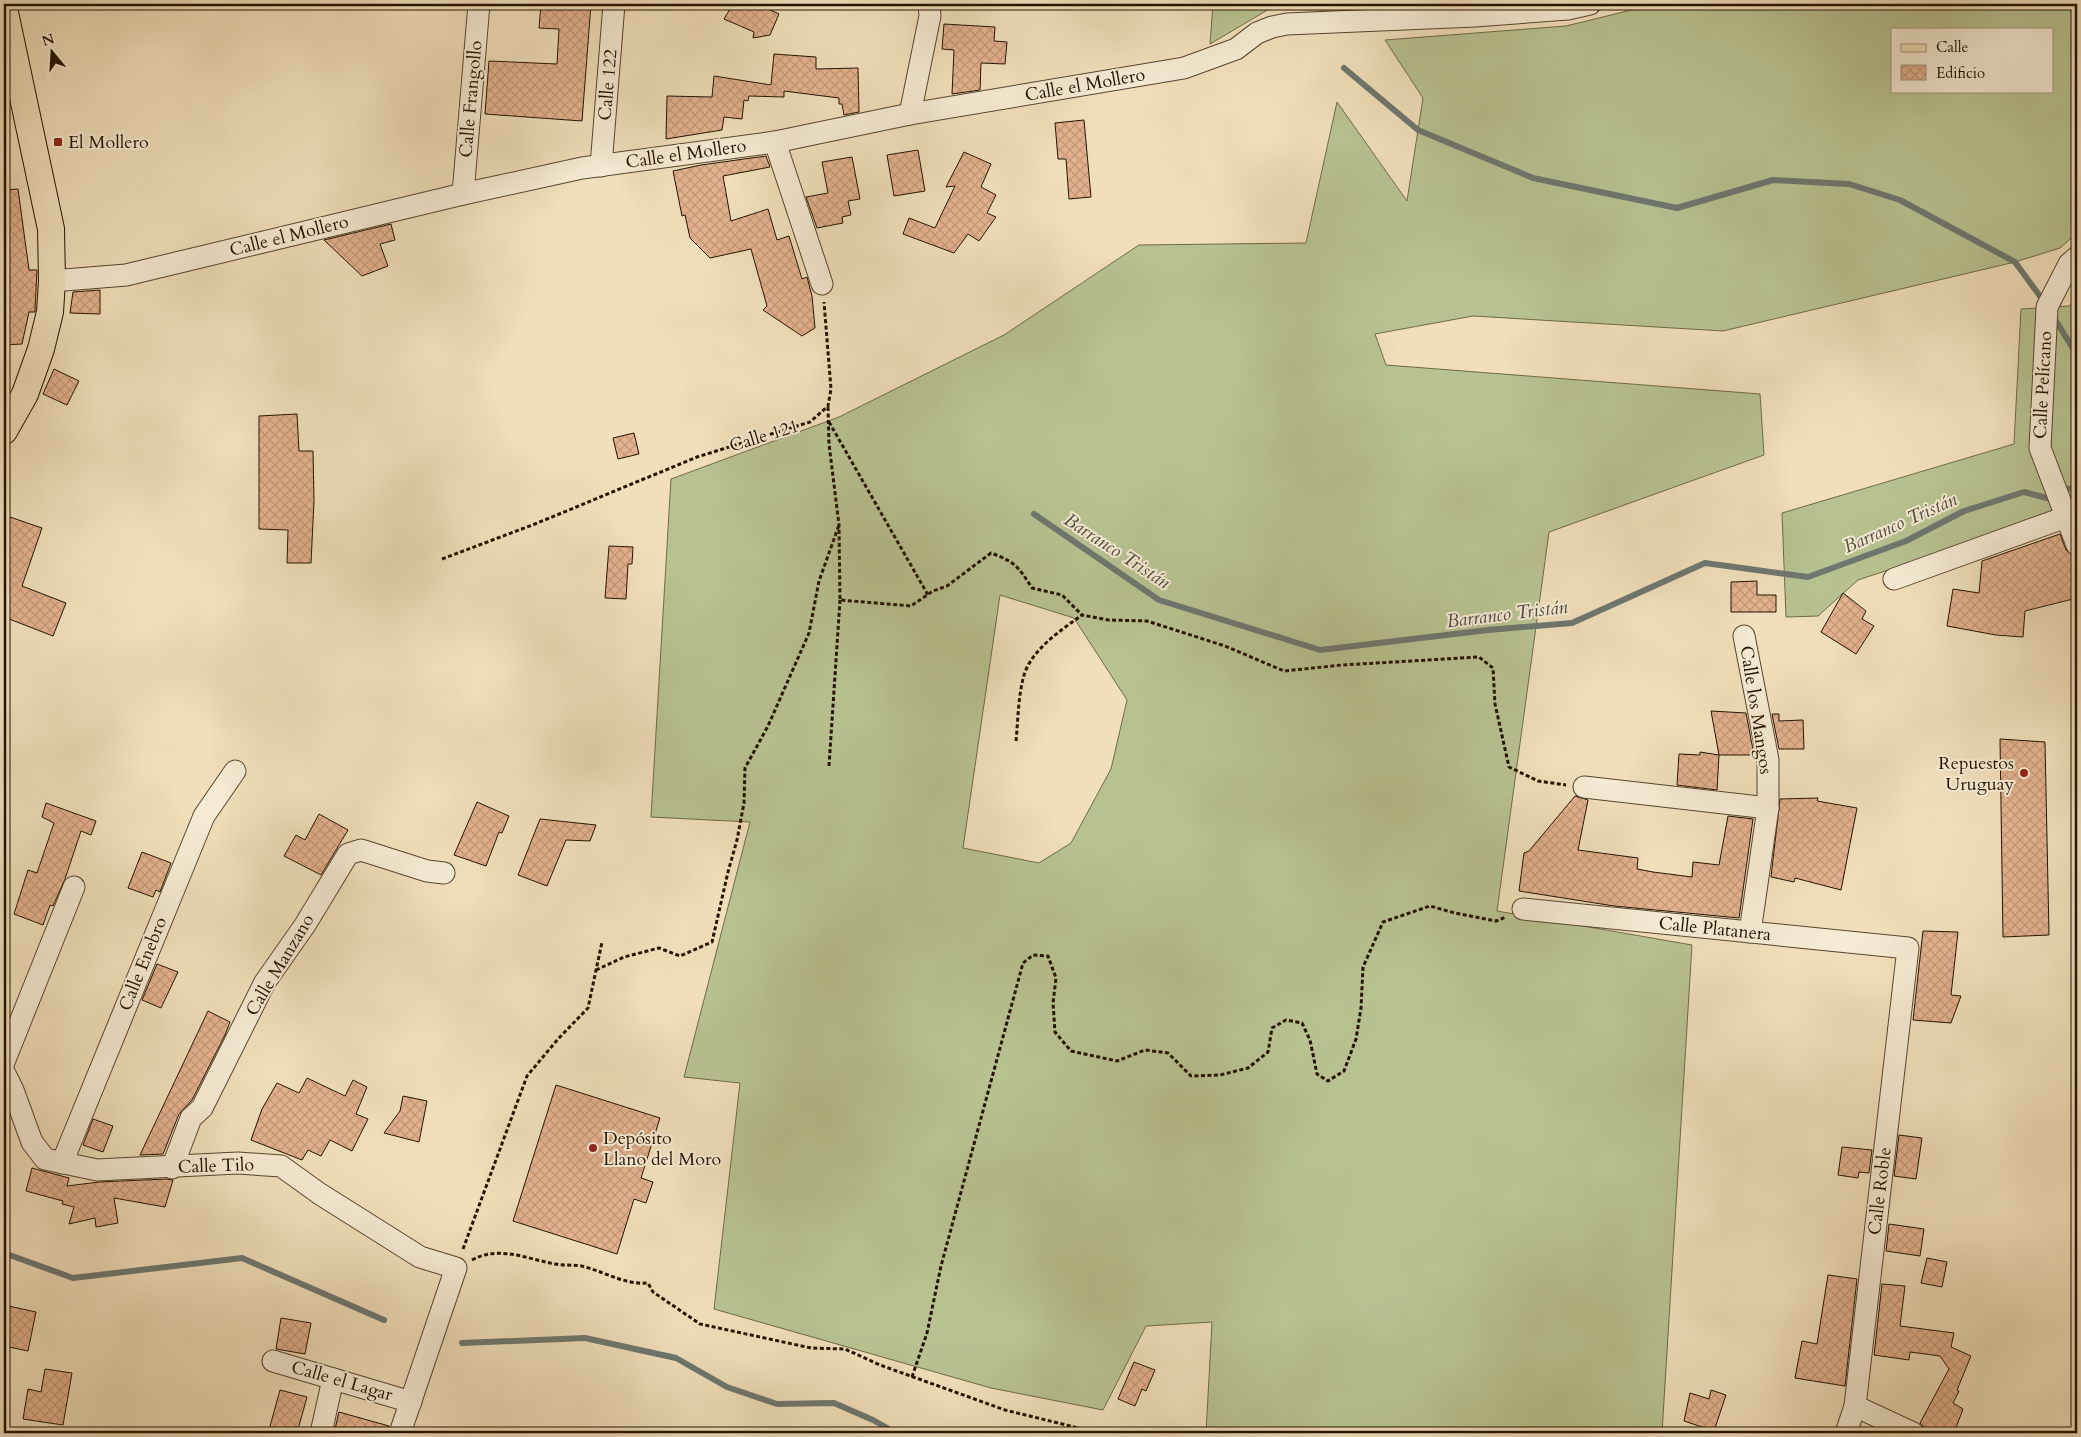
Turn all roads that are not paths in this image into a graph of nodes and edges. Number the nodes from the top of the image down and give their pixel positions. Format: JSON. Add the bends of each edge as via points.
{"nodes":[{"id":1,"x":480,"y":4,"type":"edge"},
{"id":2,"x":614,"y":4,"type":"edge"},
{"id":3,"x":929,"y":4,"type":"edge"},
{"id":4,"x":1590,"y":4,"type":"edge"},
{"id":5,"x":4,"y":8,"type":"edge"},
{"id":6,"x":910,"y":114,"type":"junction"},
{"id":7,"x":775,"y":142,"type":"junction"},
{"id":8,"x":601,"y":166,"type":"junction"},
{"id":9,"x":463,"y":194,"type":"junction"},
{"id":10,"x":2077,"y":257,"type":"edge"},
{"id":11,"x":52,"y":281,"type":"junction"},
{"id":12,"x":822,"y":284,"type":"road end"},
{"id":13,"x":4,"y":431,"type":"edge"},
{"id":14,"x":2066,"y":516,"type":"junction"},
{"id":15,"x":2077,"y":544,"type":"edge"},
{"id":16,"x":1894,"y":579,"type":"dead end"},
{"id":17,"x":1744,"y":636,"type":"dead end"},
{"id":18,"x":235,"y":771,"type":"dead end"},
{"id":19,"x":1584,"y":787,"type":"road end"},
{"id":20,"x":1768,"y":808,"type":"junction"},
{"id":21,"x":444,"y":872,"type":"dead end"},
{"id":22,"x":74,"y":888,"type":"dead end"},
{"id":23,"x":1523,"y":909,"type":"road end"},
{"id":24,"x":1750,"y":932,"type":"junction"},
{"id":25,"x":1908,"y":948,"type":"joint"},
{"id":26,"x":4,"y":1062,"type":"edge"},
{"id":27,"x":4,"y":1072,"type":"edge"},
{"id":28,"x":62,"y":1163,"type":"junction"},
{"id":29,"x":172,"y":1168,"type":"junction"},
{"id":30,"x":273,"y":1361,"type":"dead end"},
{"id":31,"x":333,"y":1379,"type":"junction"},
{"id":32,"x":411,"y":1402,"type":"junction"},
{"id":33,"x":1855,"y":1406,"type":"junction"},
{"id":34,"x":320,"y":1433,"type":"edge"},
{"id":35,"x":400,"y":1433,"type":"edge"},
{"id":36,"x":1846,"y":1433,"type":"edge"},
{"id":37,"x":1913,"y":1433,"type":"edge"}],
"edges":[{"from":1,"to":9,"type":"street","name":"Calle Frangollo"},
{"from":2,"to":8,"type":"street","name":"Calle 122"},
{"from":3,"to":6,"type":"street","via":[[930,16]]},
{"from":4,"to":6,"type":"street","name":"Calle el Mollero","via":[[1568,9],[1475,16],[1315,22],[1272,27],[1236,48],[1184,68]]},
{"from":5,"to":11,"type":"main road","via":[[51,229]]},
{"from":6,"to":7,"type":"street","name":"Calle el Mollero"},
{"from":7,"to":8,"type":"street","name":"Calle el Mollero"},
{"from":7,"to":12,"type":"street"},
{"from":8,"to":9,"type":"street","name":"Calle el Mollero"},
{"from":9,"to":11,"type":"street","name":"Calle el Mollero","via":[[126,275]]},
{"from":10,"to":14,"type":"street","name":"Calle Pelícano","via":[[2047,307],[2040,448]]},
{"from":11,"to":13,"type":"main road","via":[[50,312],[41,349],[25,394]]},
{"from":14,"to":15,"type":"street","name":"Calle Pelícano"},
{"from":14,"to":16,"type":"street"},
{"from":17,"to":20,"type":"street","name":"Calle los Mangos","via":[[1768,760]]},
{"from":18,"to":28,"type":"street","name":"Calle Enebro","via":[[204,816]]},
{"from":19,"to":20,"type":"street"},
{"from":20,"to":24,"type":"street","name":"Calle los Mangos"},
{"from":21,"to":29,"type":"street","name":"Calle Manzano","via":[[427,871],[361,850],[348,854],[265,982],[202,1108],[191,1118]]},
{"from":22,"to":26,"type":"street"},
{"from":23,"to":24,"type":"street","name":"Calle Platanera"},
{"from":24,"to":25,"type":"street","name":"Calle Platanera"},
{"from":25,"to":33,"type":"street","name":"Calle Roble"},
{"from":27,"to":28,"type":"street","name":"Calle Tilo","via":[[32,1142],[45,1159]]},
{"from":28,"to":29,"type":"street","name":"Calle Tilo","via":[[97,1170]]},
{"from":29,"to":32,"type":"street","name":"Calle Tilo","via":[[238,1164],[282,1166],[420,1257],[456,1268]]},
{"from":30,"to":31,"type":"street","name":"Calle el Lagar"},
{"from":31,"to":32,"type":"street","name":"Calle el Lagar"},
{"from":31,"to":34,"type":"street"},
{"from":32,"to":35,"type":"street"},
{"from":33,"to":36,"type":"street","name":"Calle Roble"},
{"from":33,"to":37,"type":"street"}]}
